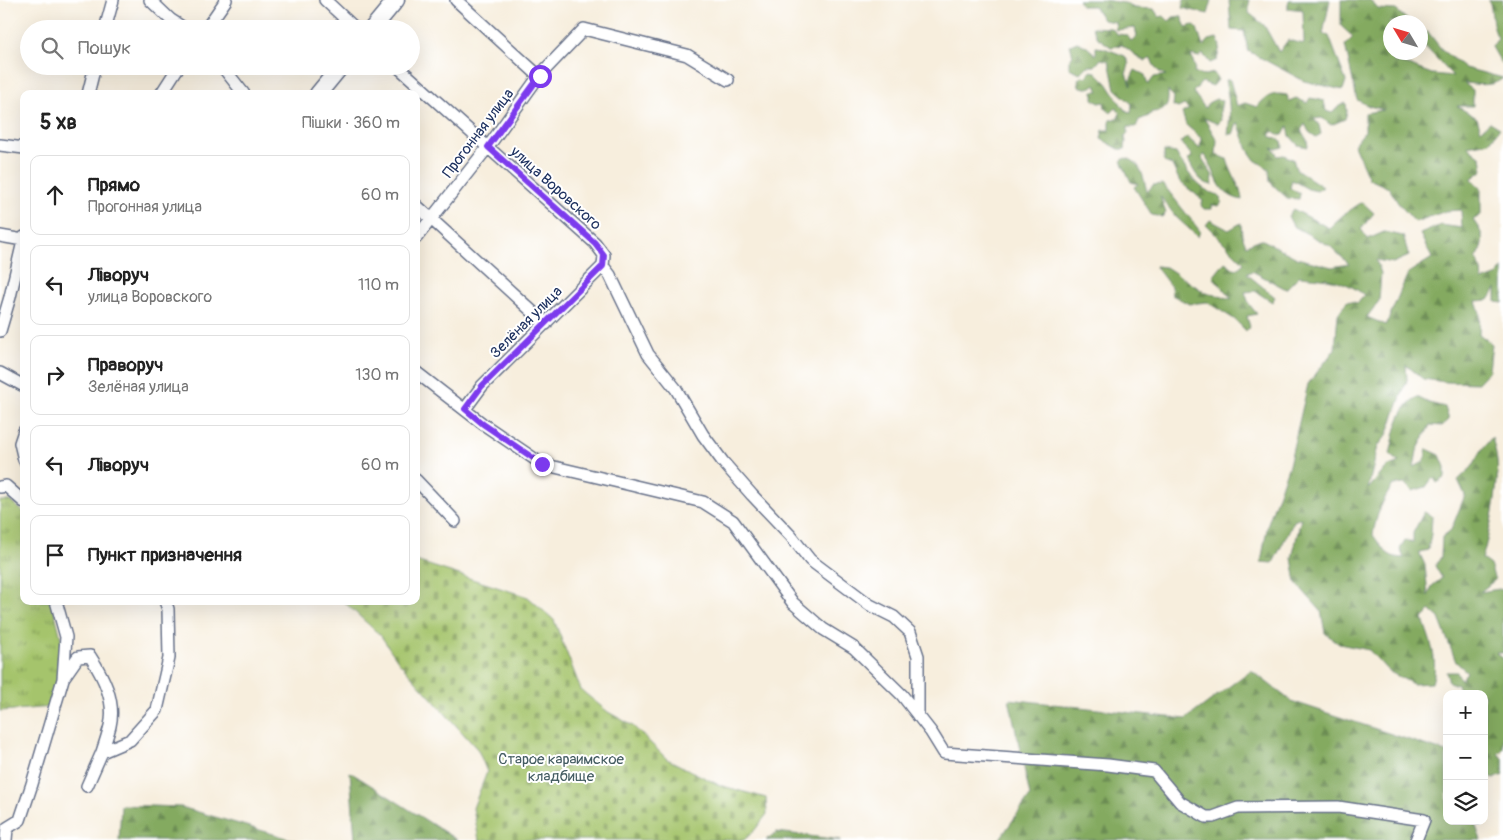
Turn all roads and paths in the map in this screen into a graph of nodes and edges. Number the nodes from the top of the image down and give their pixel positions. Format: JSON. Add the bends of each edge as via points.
{"nodes":[{"id":1,"x":113,"y":0,"type":"edge"},
{"id":2,"x":150,"y":0,"type":"edge"},
{"id":3,"x":226,"y":0,"type":"edge"},
{"id":4,"x":324,"y":0,"type":"edge"},
{"id":5,"x":396,"y":0,"type":"edge"},
{"id":6,"x":456,"y":0,"type":"edge"},
{"id":7,"x":107,"y":20,"type":"edge"},
{"id":8,"x":172,"y":20,"type":"edge"},
{"id":9,"x":212,"y":20,"type":"edge"},
{"id":10,"x":346,"y":20,"type":"edge"},
{"id":11,"x":379,"y":20,"type":"edge"},
{"id":12,"x":93,"y":75,"type":"edge"},
{"id":13,"x":173,"y":75,"type":"edge"},
{"id":14,"x":229,"y":75,"type":"edge"},
{"id":15,"x":334,"y":75,"type":"edge"},
{"id":16,"x":407,"y":75,"type":"edge"},
{"id":17,"x":540,"y":76,"type":"junction"},
{"id":18,"x":728,"y":80,"type":"dead end"},
{"id":19,"x":89,"y":90,"type":"edge"},
{"id":20,"x":163,"y":90,"type":"edge"},
{"id":21,"x":241,"y":90,"type":"edge"},
{"id":22,"x":321,"y":90,"type":"edge"},
{"id":23,"x":0,"y":145,"type":"edge"},
{"id":24,"x":488,"y":147,"type":"junction"},
{"id":25,"x":20,"y":148,"type":"edge"},
{"id":26,"x":420,"y":209,"type":"edge"},
{"id":27,"x":432,"y":220,"type":"junction"},
{"id":28,"x":420,"y":234,"type":"edge"},
{"id":29,"x":0,"y":236,"type":"edge"},
{"id":30,"x":20,"y":239,"type":"edge"},
{"id":31,"x":20,"y":252,"type":"edge"},
{"id":32,"x":604,"y":260,"type":"junction"},
{"id":33,"x":546,"y":324,"type":"junction"},
{"id":34,"x":0,"y":331,"type":"edge"},
{"id":35,"x":0,"y":373,"type":"edge"},
{"id":36,"x":420,"y":375,"type":"edge"},
{"id":37,"x":20,"y":384,"type":"edge"},
{"id":38,"x":465,"y":409,"type":"junction"},
{"id":39,"x":420,"y":484,"type":"edge"},
{"id":40,"x":0,"y":487,"type":"edge"},
{"id":41,"x":20,"y":498,"type":"edge"},
{"id":42,"x":455,"y":521,"type":"dead end"},
{"id":43,"x":57,"y":605,"type":"edge"},
{"id":44,"x":166,"y":605,"type":"edge"},
{"id":45,"x":63,"y":679,"type":"junction"},
{"id":46,"x":918,"y":716,"type":"junction"},
{"id":47,"x":102,"y":752,"type":"junction"},
{"id":48,"x":87,"y":786,"type":"dead end"},
{"id":49,"x":4,"y":832,"type":"edge"},
{"id":50,"x":1416,"y":840,"type":"edge"}],
"edges":[{"from":1,"to":7,"type":"street"},
{"from":2,"to":8,"type":"street"},
{"from":3,"to":9,"type":"street"},
{"from":4,"to":10,"type":"street"},
{"from":5,"to":11,"type":"street"},
{"from":6,"to":17,"type":"street"},
{"from":12,"to":19,"type":"street"},
{"from":13,"to":20,"type":"street"},
{"from":14,"to":21,"type":"street"},
{"from":15,"to":22,"type":"street"},
{"from":16,"to":24,"type":"street","name":"улица Воровского"},
{"from":17,"to":18,"type":"street","name":"Прогонная улица","via":[[584,29],[687,55]]},
{"from":17,"to":24,"type":"street","name":"Прогонная улица"},
{"from":23,"to":25,"type":"street"},
{"from":24,"to":27,"type":"street","name":"Прогонная улица"},
{"from":24,"to":32,"type":"street","name":"улица Воровского","via":[[595,243]]},
{"from":26,"to":27,"type":"street"},
{"from":27,"to":28,"type":"street","name":"Прогонная улица"},
{"from":27,"to":33,"type":"street"},
{"from":29,"to":30,"type":"street"},
{"from":31,"to":34,"type":"street"},
{"from":32,"to":33,"type":"street","name":"Зелёная улица"},
{"from":32,"to":46,"type":"street","name":"улица Воровского","via":[[648,354],[676,389],[702,435],[723,462],[810,560],[870,605],[894,617],[910,632],[918,656]]},
{"from":33,"to":38,"type":"street","name":"Зелёная улица","via":[[482,386]]},
{"from":35,"to":37,"type":"street"},
{"from":36,"to":38,"type":"street"},
{"from":38,"to":46,"type":"street","via":[[542,464],[703,502],[733,521],[793,603],[823,630],[854,648]]},
{"from":39,"to":42,"type":"street"},
{"from":40,"to":41,"type":"street","via":[[6,486]]},
{"from":43,"to":45,"type":"street","via":[[66,637]]},
{"from":44,"to":47,"type":"street","via":[[169,658],[157,710],[130,740]]},
{"from":45,"to":47,"type":"street","via":[[78,657],[90,656],[102,675],[111,702],[111,724]]},
{"from":45,"to":49,"type":"street","via":[[20,820]]},
{"from":46,"to":50,"type":"street","via":[[944,753],[1154,771],[1180,802],[1206,817],[1238,808],[1338,807],[1424,820]]},
{"from":47,"to":48,"type":"street"}]}
